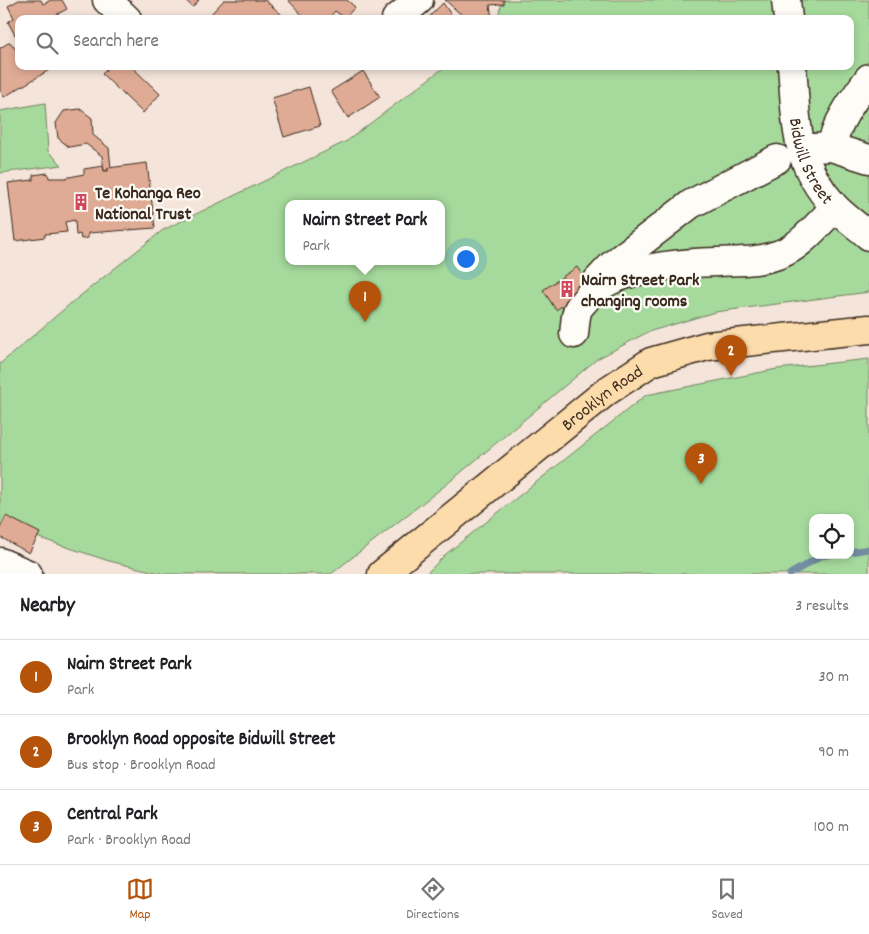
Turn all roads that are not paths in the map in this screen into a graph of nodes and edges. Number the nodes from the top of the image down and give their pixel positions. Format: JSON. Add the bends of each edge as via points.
{"nodes":[{"id":1,"x":107,"y":0,"type":"edge"},
{"id":2,"x":418,"y":0,"type":"edge"},
{"id":3,"x":786,"y":0,"type":"edge"},
{"id":4,"x":122,"y":15,"type":"edge"},
{"id":5,"x":401,"y":15,"type":"edge"},
{"id":6,"x":788,"y":15,"type":"edge"},
{"id":7,"x":792,"y":70,"type":"edge"},
{"id":8,"x":869,"y":78,"type":"edge"},
{"id":9,"x":832,"y":147,"type":"junction"},
{"id":10,"x":789,"y":154,"type":"junction"},
{"id":11,"x":869,"y":159,"type":"edge"},
{"id":12,"x":835,"y":208,"type":"junction"},
{"id":13,"x":869,"y":236,"type":"edge"},
{"id":14,"x":594,"y":289,"type":"junction"},
{"id":15,"x":869,"y":329,"type":"edge"},
{"id":16,"x":574,"y":334,"type":"dead end"},
{"id":17,"x":0,"y":562,"type":"edge"},
{"id":18,"x":28,"y":574,"type":"edge"},
{"id":19,"x":382,"y":574,"type":"edge"}],
"edges":[{"from":1,"to":4,"type":"street"},
{"from":2,"to":5,"type":"street"},
{"from":3,"to":6,"type":"street"},
{"from":7,"to":10,"type":"street","name":"Bidwill Street","via":[[795,115]]},
{"from":8,"to":9,"type":"street","via":[[835,132]]},
{"from":9,"to":10,"type":"street"},
{"from":9,"to":11,"type":"street"},
{"from":10,"to":12,"type":"street","name":"Bidwill Street"},
{"from":10,"to":14,"type":"street","via":[[691,204],[612,265],[598,279]]},
{"from":12,"to":13,"type":"street","name":"Bidwill Street"},
{"from":12,"to":14,"type":"street","via":[[793,248],[782,254],[753,260],[665,267],[633,273]]},
{"from":14,"to":16,"type":"street","via":[[577,310]]},
{"from":15,"to":19,"type":"main road","name":"Brooklyn Road","via":[[707,346],[651,362],[607,391]]},
{"from":17,"to":18,"type":"street"}]}
